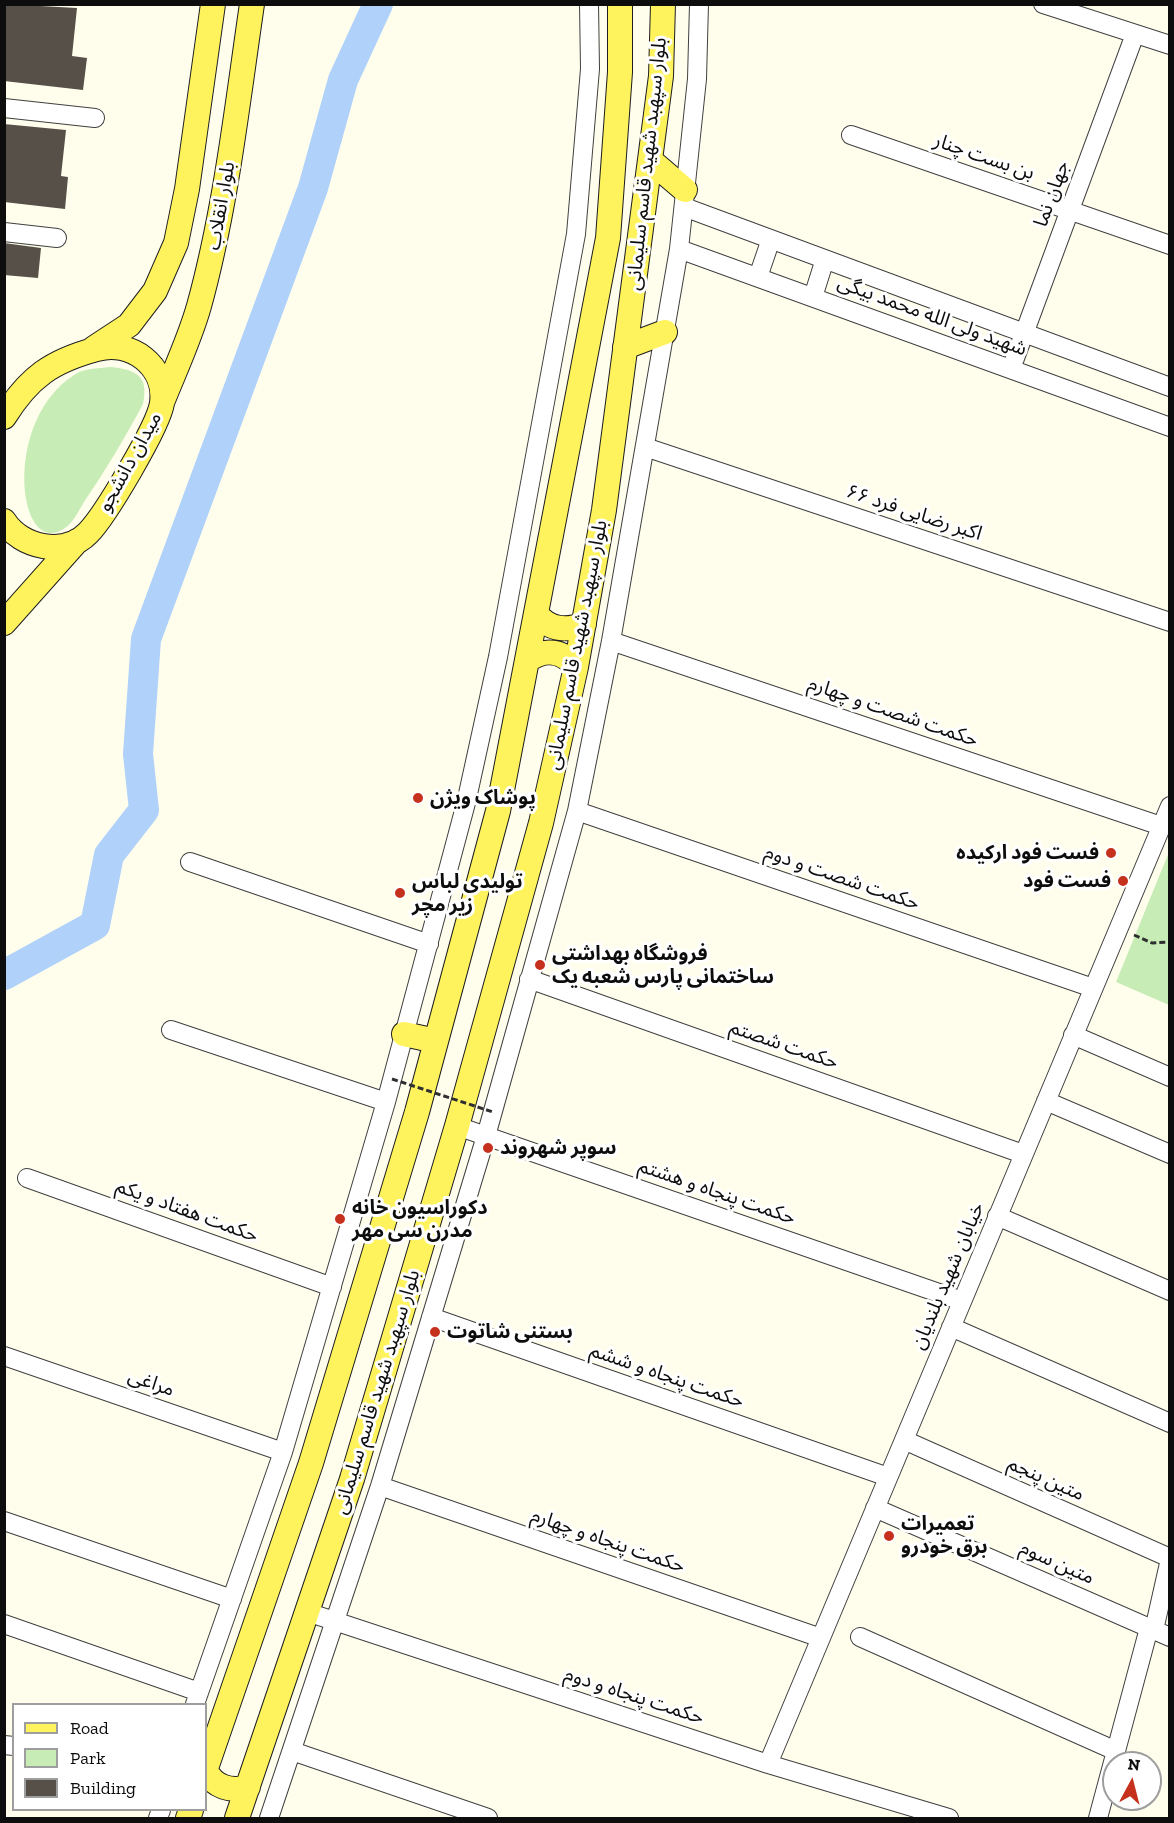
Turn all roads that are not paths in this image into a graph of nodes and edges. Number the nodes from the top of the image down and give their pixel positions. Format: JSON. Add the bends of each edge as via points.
{"nodes":[{"id":1,"x":213,"y":4,"type":"edge"},
{"id":2,"x":252,"y":4,"type":"edge"},
{"id":3,"x":589,"y":4,"type":"edge"},
{"id":4,"x":620,"y":4,"type":"edge"},
{"id":5,"x":663,"y":4,"type":"edge"},
{"id":6,"x":699,"y":4,"type":"edge"},
{"id":7,"x":1043,"y":4,"type":"edge"},
{"id":8,"x":1135,"y":34,"type":"junction"},
{"id":9,"x":1170,"y":45,"type":"edge"},
{"id":10,"x":4,"y":108,"type":"edge"},
{"id":11,"x":95,"y":118,"type":"dead end"},
{"id":12,"x":851,"y":135,"type":"dead end"},
{"id":13,"x":651,"y":161,"type":"junction"},
{"id":14,"x":685,"y":199,"type":"junction"},
{"id":15,"x":1070,"y":210,"type":"junction"},
{"id":16,"x":4,"y":232,"type":"edge"},
{"id":17,"x":57,"y":238,"type":"dead end"},
{"id":18,"x":771,"y":239,"type":"junction"},
{"id":19,"x":1170,"y":245,"type":"edge"},
{"id":20,"x":679,"y":249,"type":"junction"},
{"id":21,"x":825,"y":259,"type":"junction"},
{"id":22,"x":758,"y":277,"type":"junction"},
{"id":23,"x":813,"y":297,"type":"junction"},
{"id":24,"x":665,"y":332,"type":"junction"},
{"id":25,"x":1024,"y":335,"type":"junction"},
{"id":26,"x":625,"y":348,"type":"junction"},
{"id":27,"x":92,"y":350,"type":"junction"},
{"id":28,"x":1011,"y":369,"type":"junction"},
{"id":29,"x":1170,"y":387,"type":"edge"},
{"id":30,"x":12,"y":397,"type":"edge"},
{"id":31,"x":163,"y":400,"type":"junction"},
{"id":32,"x":4,"y":417,"type":"edge"},
{"id":33,"x":1170,"y":427,"type":"edge"},
{"id":34,"x":645,"y":447,"type":"junction"},
{"id":35,"x":5,"y":525,"type":"edge"},
{"id":36,"x":77,"y":541,"type":"junction"},
{"id":37,"x":536,"y":614,"type":"junction"},
{"id":38,"x":1170,"y":622,"type":"edge"},
{"id":39,"x":4,"y":623,"type":"edge"},
{"id":40,"x":584,"y":624,"type":"junction"},
{"id":41,"x":611,"y":641,"type":"junction"},
{"id":42,"x":527,"y":661,"type":"junction"},
{"id":43,"x":576,"y":667,"type":"junction"},
{"id":44,"x":1170,"y":806,"type":"edge"},
{"id":45,"x":577,"y":810,"type":"junction"},
{"id":46,"x":1161,"y":826,"type":"junction"},
{"id":47,"x":190,"y":862,"type":"dead end"},
{"id":48,"x":429,"y":944,"type":"junction"},
{"id":49,"x":529,"y":979,"type":"junction"},
{"id":50,"x":1093,"y":988,"type":"junction"},
{"id":51,"x":171,"y":1030,"type":"dead end"},
{"id":52,"x":404,"y":1034,"type":"junction"},
{"id":53,"x":1073,"y":1035,"type":"junction"},
{"id":54,"x":436,"y":1041,"type":"junction"},
{"id":55,"x":1170,"y":1077,"type":"edge"},
{"id":56,"x":1046,"y":1101,"type":"junction"},
{"id":57,"x":386,"y":1102,"type":"junction"},
{"id":58,"x":458,"y":1126,"type":"junction"},
{"id":59,"x":486,"y":1136,"type":"junction"},
{"id":60,"x":1023,"y":1154,"type":"junction"},
{"id":61,"x":1170,"y":1155,"type":"edge"},
{"id":62,"x":27,"y":1178,"type":"dead end"},
{"id":63,"x":997,"y":1216,"type":"junction"},
{"id":64,"x":332,"y":1287,"type":"junction"},
{"id":65,"x":1170,"y":1291,"type":"edge"},
{"id":66,"x":962,"y":1301,"type":"junction"},
{"id":67,"x":431,"y":1317,"type":"junction"},
{"id":68,"x":951,"y":1327,"type":"junction"},
{"id":69,"x":4,"y":1356,"type":"edge"},
{"id":70,"x":1170,"y":1423,"type":"edge"},
{"id":71,"x":904,"y":1440,"type":"junction"},
{"id":72,"x":283,"y":1452,"type":"junction"},
{"id":73,"x":888,"y":1477,"type":"junction"},
{"id":74,"x":380,"y":1486,"type":"junction"},
{"id":75,"x":875,"y":1508,"type":"junction"},
{"id":76,"x":4,"y":1521,"type":"edge"},
{"id":77,"x":252,"y":1543,"type":"junction"},
{"id":78,"x":280,"y":1553,"type":"junction"},
{"id":79,"x":1170,"y":1559,"type":"edge"},
{"id":80,"x":232,"y":1599,"type":"junction"},
{"id":81,"x":307,"y":1612,"type":"junction"},
{"id":82,"x":336,"y":1622,"type":"junction"},
{"id":83,"x":4,"y":1624,"type":"edge"},
{"id":84,"x":1158,"y":1632,"type":"edge"},
{"id":85,"x":860,"y":1637,"type":"dead end"},
{"id":86,"x":821,"y":1638,"type":"junction"},
{"id":87,"x":197,"y":1698,"type":"edge"},
{"id":88,"x":292,"y":1751,"type":"junction"},
{"id":89,"x":1116,"y":1751,"type":"joint"},
{"id":90,"x":768,"y":1764,"type":"junction"},
{"id":91,"x":207,"y":1766,"type":"edge"},
{"id":92,"x":207,"y":1771,"type":"edge"},
{"id":93,"x":248,"y":1787,"type":"junction"},
{"id":94,"x":1102,"y":1803,"type":"edge"},
{"id":95,"x":941,"y":1817,"type":"edge"},
{"id":96,"x":237,"y":1818,"type":"edge"},
{"id":97,"x":269,"y":1818,"type":"edge"},
{"id":98,"x":488,"y":1818,"type":"edge"},
{"id":99,"x":1098,"y":1818,"type":"edge"}],
"edges":[{"from":1,"to":27,"type":"main road","name":"بلوار انقلاب","via":[[176,243],[155,291],[129,325]]},
{"from":2,"to":31,"type":"main road","name":"بلوار انقلاب","via":[[213,252],[198,309]]},
{"from":3,"to":48,"type":"street","via":[[590,69],[576,234],[498,657],[466,803]]},
{"from":4,"to":37,"type":"main road","name":"بلوار سپهبد شهید قاسم سلیمانی","via":[[620,72],[608,238]]},
{"from":5,"to":13,"type":"main road","name":"بلوار سپهبد شهید قاسم سلیمانی","via":[[661,76]]},
{"from":6,"to":14,"type":"street","via":[[697,79]]},
{"from":7,"to":8,"type":"street"},
{"from":8,"to":9,"type":"street"},
{"from":8,"to":15,"type":"street","name":"جهان نما"},
{"from":10,"to":11,"type":"street"},
{"from":12,"to":15,"type":"street","name":"بن بست چنار"},
{"from":13,"to":14,"type":"main road"},
{"from":13,"to":26,"type":"main road","name":"بلوار سپهبد شهید قاسم سلیمانی"},
{"from":14,"to":18,"type":"street","name":"شهید ولی الله محمد بیگی"},
{"from":14,"to":20,"type":"street"},
{"from":15,"to":19,"type":"street","name":"بن بست چنار"},
{"from":15,"to":25,"type":"street","name":"جهان نما"},
{"from":16,"to":17,"type":"street"},
{"from":18,"to":21,"type":"street","name":"شهید ولی الله محمد بیگی"},
{"from":18,"to":22,"type":"street"},
{"from":20,"to":22,"type":"street","name":"شهید ولی الله محمد بیگی"},
{"from":20,"to":24,"type":"street"},
{"from":21,"to":23,"type":"street"},
{"from":21,"to":25,"type":"street","name":"شهید ولی الله محمد بیگی"},
{"from":22,"to":23,"type":"street","name":"شهید ولی الله محمد بیگی"},
{"from":23,"to":28,"type":"street","name":"شهید ولی الله محمد بیگی"},
{"from":24,"to":26,"type":"main road"},
{"from":24,"to":34,"type":"street"},
{"from":25,"to":28,"type":"street","name":"جهان نما"},
{"from":25,"to":29,"type":"street","name":"شهید ولی الله محمد بیگی"},
{"from":26,"to":40,"type":"main road","name":"بلوار سپهبد شهید قاسم سلیمانی","via":[[604,510]]},
{"from":27,"to":30,"type":"main road","name":"میدان دانشجو","via":[[64,359],[40,373]]},
{"from":27,"to":31,"type":"main road","name":"میدان دانشجو","via":[[117,346],[141,356],[158,375]]},
{"from":28,"to":33,"type":"street","name":"شهید ولی الله محمد بیگی"},
{"from":30,"to":32,"type":"main road","name":"میدان دانشجو"},
{"from":31,"to":36,"type":"main road","name":"میدان دانشجو","via":[[127,475],[88,534]]},
{"from":34,"to":38,"type":"street","name":"۶۶ اکبر رضایی فرد"},
{"from":34,"to":41,"type":"street"},
{"from":35,"to":36,"type":"main road","via":[[39,546],[65,546]]},
{"from":36,"to":39,"type":"main road"},
{"from":37,"to":40,"type":"main road","via":[[549,626],[558,628]]},
{"from":37,"to":42,"type":"main road","name":"بلوار سپهبد شهید قاسم سلیمانی"},
{"from":40,"to":43,"type":"main road","name":"بلوار سپهبد شهید قاسم سلیمانی"},
{"from":41,"to":45,"type":"street"},
{"from":41,"to":46,"type":"street","name":"حکمت شصت و چهارم"},
{"from":42,"to":43,"type":"main road","via":[[553,652]]},
{"from":42,"to":54,"type":"main road","name":"بلوار سپهبد شهید قاسم سلیمانی","via":[[498,811]]},
{"from":43,"to":58,"type":"main road","name":"بلوار سپهبد شهید قاسم سلیمانی","via":[[541,823]]},
{"from":44,"to":46,"type":"street","name":"خیابان شهید بلندیان"},
{"from":45,"to":49,"type":"street"},
{"from":45,"to":50,"type":"street","name":"حکمت شصت و دوم"},
{"from":46,"to":50,"type":"street","name":"خیابان شهید بلندیان"},
{"from":47,"to":48,"type":"street"},
{"from":48,"to":52,"type":"street"},
{"from":49,"to":59,"type":"street"},
{"from":49,"to":60,"type":"street","name":"حکمت شصتم"},
{"from":50,"to":53,"type":"street","name":"خیابان شهید بلندیان"},
{"from":51,"to":57,"type":"street"},
{"from":52,"to":54,"type":"main road"},
{"from":52,"to":57,"type":"street"},
{"from":53,"to":55,"type":"street"},
{"from":53,"to":56,"type":"street","name":"خیابان شهید بلندیان"},
{"from":54,"to":78,"type":"main road","name":"بلوار سپهبد شهید قاسم سلیمانی","via":[[314,1452]]},
{"from":56,"to":60,"type":"street","name":"خیابان شهید بلندیان"},
{"from":56,"to":61,"type":"street"},
{"from":57,"to":64,"type":"street"},
{"from":58,"to":59,"type":"street","name":"حکمت پنجاه و هشتم"},
{"from":58,"to":81,"type":"main road","name":"بلوار سپهبد شهید قاسم سلیمانی","via":[[352,1479]]},
{"from":59,"to":66,"type":"street","name":"حکمت پنجاه و هشتم"},
{"from":59,"to":67,"type":"street"},
{"from":60,"to":63,"type":"street","name":"خیابان شهید بلندیان"},
{"from":62,"to":64,"type":"street","name":"حکمت هفتاد و یکم"},
{"from":63,"to":65,"type":"street"},
{"from":63,"to":66,"type":"street","name":"خیابان شهید بلندیان"},
{"from":64,"to":72,"type":"street"},
{"from":66,"to":68,"type":"street","name":"خیابان شهید بلندیان"},
{"from":67,"to":73,"type":"street","name":"حکمت پنجاه و ششم"},
{"from":67,"to":74,"type":"street"},
{"from":68,"to":70,"type":"street"},
{"from":68,"to":71,"type":"street","name":"خیابان شهید بلندیان"},
{"from":69,"to":72,"type":"street","name":"مراغی"},
{"from":71,"to":73,"type":"street","name":"خیابان شهید بلندیان"},
{"from":71,"to":79,"type":"street","name":"متین پنجم"},
{"from":72,"to":77,"type":"street"},
{"from":73,"to":75,"type":"street","name":"خیابان شهید بلندیان"},
{"from":74,"to":82,"type":"street"},
{"from":74,"to":86,"type":"street","name":"حکمت پنجاه و چهارم"},
{"from":75,"to":84,"type":"street","name":"متین سوم"},
{"from":75,"to":86,"type":"street","name":"خیابان شهید بلندیان"},
{"from":76,"to":80,"type":"street"},
{"from":77,"to":78,"type":"street"},
{"from":77,"to":80,"type":"street"},
{"from":78,"to":91,"type":"main road","name":"بلوار سپهبد شهید قاسم سلیمانی"},
{"from":79,"to":84,"type":"street"},
{"from":80,"to":87,"type":"street"},
{"from":81,"to":82,"type":"street","name":"حکمت پنجاه و دوم"},
{"from":81,"to":93,"type":"main road","name":"بلوار سپهبد شهید قاسم سلیمانی"},
{"from":82,"to":88,"type":"street"},
{"from":82,"to":90,"type":"street","name":"حکمت پنجاه و دوم"},
{"from":83,"to":87,"type":"street"},
{"from":84,"to":89,"type":"street"},
{"from":85,"to":89,"type":"street"},
{"from":86,"to":90,"type":"street","name":"خیابان شهید بلندیان"},
{"from":88,"to":97,"type":"street"},
{"from":88,"to":98,"type":"street"},
{"from":90,"to":95,"type":"street","name":"حکمت پنجاه و دوم"},
{"from":92,"to":93,"type":"main road","via":[[213,1782],[226,1788]]},
{"from":93,"to":96,"type":"main road","name":"بلوار سپهبد شهید قاسم سلیمانی"},
{"from":94,"to":99,"type":"street"}]}
